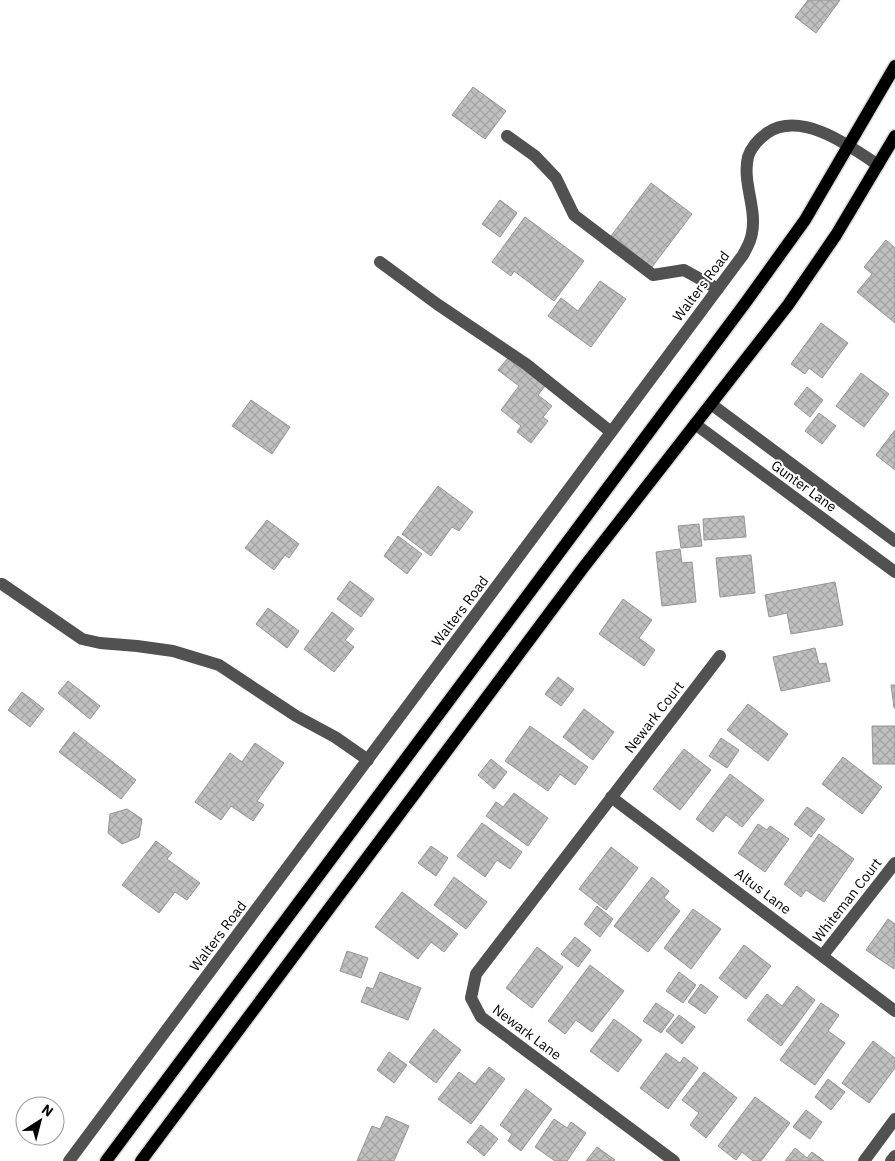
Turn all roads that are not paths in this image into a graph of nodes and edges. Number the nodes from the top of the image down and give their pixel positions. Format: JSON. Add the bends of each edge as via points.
{"nodes":[{"id":1,"x":895,"y":66,"type":"edge"},
{"id":2,"x":507,"y":136,"type":"dead end"},
{"id":3,"x":895,"y":136,"type":"edge"},
{"id":4,"x":849,"y":146,"type":"junction"},
{"id":5,"x":878,"y":165,"type":"junction"},
{"id":6,"x":380,"y":262,"type":"dead end"},
{"id":7,"x":718,"y":289,"type":"junction"},
{"id":8,"x":711,"y":404,"type":"junction"},
{"id":9,"x":695,"y":424,"type":"junction"},
{"id":10,"x":611,"y":432,"type":"junction"},
{"id":11,"x":895,"y":541,"type":"edge"},
{"id":12,"x":895,"y":572,"type":"edge"},
{"id":13,"x":2,"y":584,"type":"dead end"},
{"id":14,"x":720,"y":656,"type":"dead end"},
{"id":15,"x":368,"y":760,"type":"junction"},
{"id":16,"x":612,"y":797,"type":"junction"},
{"id":17,"x":895,"y":863,"type":"edge"},
{"id":18,"x":823,"y":955,"type":"junction"},
{"id":19,"x":895,"y":1011,"type":"edge"},
{"id":20,"x":895,"y":1119,"type":"edge"},
{"id":21,"x":895,"y":1156,"type":"edge"},
{"id":22,"x":69,"y":1161,"type":"edge"},
{"id":23,"x":106,"y":1161,"type":"edge"},
{"id":24,"x":141,"y":1161,"type":"edge"},
{"id":25,"x":674,"y":1161,"type":"edge"},
{"id":26,"x":864,"y":1161,"type":"edge"},
{"id":27,"x":891,"y":1161,"type":"edge"}],
"edges":[{"from":1,"to":4,"type":"main road"},
{"from":2,"to":7,"type":"street","via":[[535,156],[556,178],[574,215],[653,275],[684,270]]},
{"from":3,"to":5,"type":"main road"},
{"from":4,"to":5,"type":"street","name":"Walters Road"},
{"from":4,"to":7,"type":"street","name":"Walters Road","via":[[805,127],[787,125],[774,129],[753,146],[747,172],[753,231],[743,255]]},
{"from":4,"to":23,"type":"main road","via":[[805,220],[746,302]]},
{"from":5,"to":8,"type":"main road","via":[[836,235],[788,305]]},
{"from":6,"to":10,"type":"street","via":[[526,364]]},
{"from":7,"to":10,"type":"street","name":"Walters Road"},
{"from":8,"to":9,"type":"main road"},
{"from":8,"to":11,"type":"street","name":"Gunter Lane"},
{"from":9,"to":12,"type":"street","name":"Gunter Lane"},
{"from":9,"to":24,"type":"main road","via":[[583,568]]},
{"from":10,"to":15,"type":"street","name":"Walters Road"},
{"from":13,"to":15,"type":"street","via":[[82,639],[173,651],[219,665]]},
{"from":14,"to":16,"type":"street","name":"Newark Court"},
{"from":15,"to":22,"type":"street","name":"Walters Road"},
{"from":16,"to":18,"type":"street","name":"Altus Lane"},
{"from":16,"to":25,"type":"street","name":"Newark Lane","via":[[476,974],[471,998],[481,1017]]},
{"from":17,"to":18,"type":"street","name":"Whiteman Court"},
{"from":18,"to":19,"type":"street","name":"Altus Lane"},
{"from":20,"to":26,"type":"street"},
{"from":21,"to":27,"type":"street"}]}
